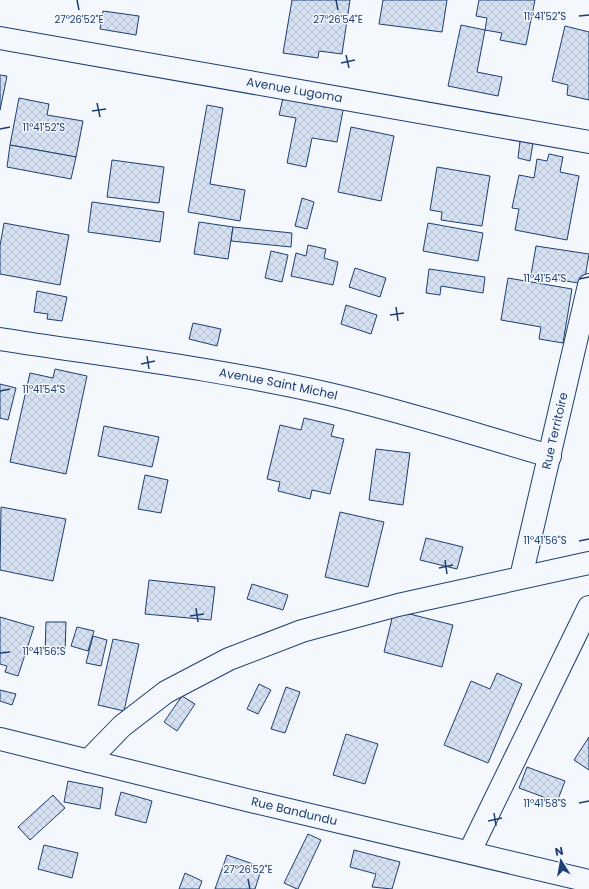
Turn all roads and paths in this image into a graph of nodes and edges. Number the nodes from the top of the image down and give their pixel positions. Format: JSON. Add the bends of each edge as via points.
{"nodes":[{"id":1,"x":0,"y":38,"type":"edge"},
{"id":2,"x":589,"y":142,"type":"edge"},
{"id":3,"x":589,"y":285,"type":"edge"},
{"id":4,"x":0,"y":339,"type":"edge"},
{"id":5,"x":550,"y":456,"type":"junction"},
{"id":6,"x":589,"y":563,"type":"edge"},
{"id":7,"x":521,"y":577,"type":"junction"},
{"id":8,"x":589,"y":608,"type":"edge"},
{"id":9,"x":0,"y":739,"type":"edge"},
{"id":10,"x":88,"y":761,"type":"junction"},
{"id":11,"x":470,"y":851,"type":"junction"},
{"id":12,"x":589,"y":881,"type":"edge"}],
"edges":[{"from":1,"to":2,"type":"street","name":"Avenue Lugoma"},
{"from":3,"to":5,"type":"street","name":"Rue Territoire"},
{"from":4,"to":5,"type":"street","name":"Avenue Saint Michel","via":[[220,372],[328,394],[423,418]]},
{"from":5,"to":7,"type":"street","name":"Rue Territoire"},
{"from":6,"to":7,"type":"street"},
{"from":7,"to":10,"type":"street","via":[[398,605],[302,631],[229,659],[166,692],[122,726]]},
{"from":8,"to":11,"type":"street"},
{"from":9,"to":10,"type":"street","name":"Rue Bandundu"},
{"from":10,"to":11,"type":"street","name":"Rue Bandundu"},
{"from":11,"to":12,"type":"street","name":"Rue Bandundu"}]}
